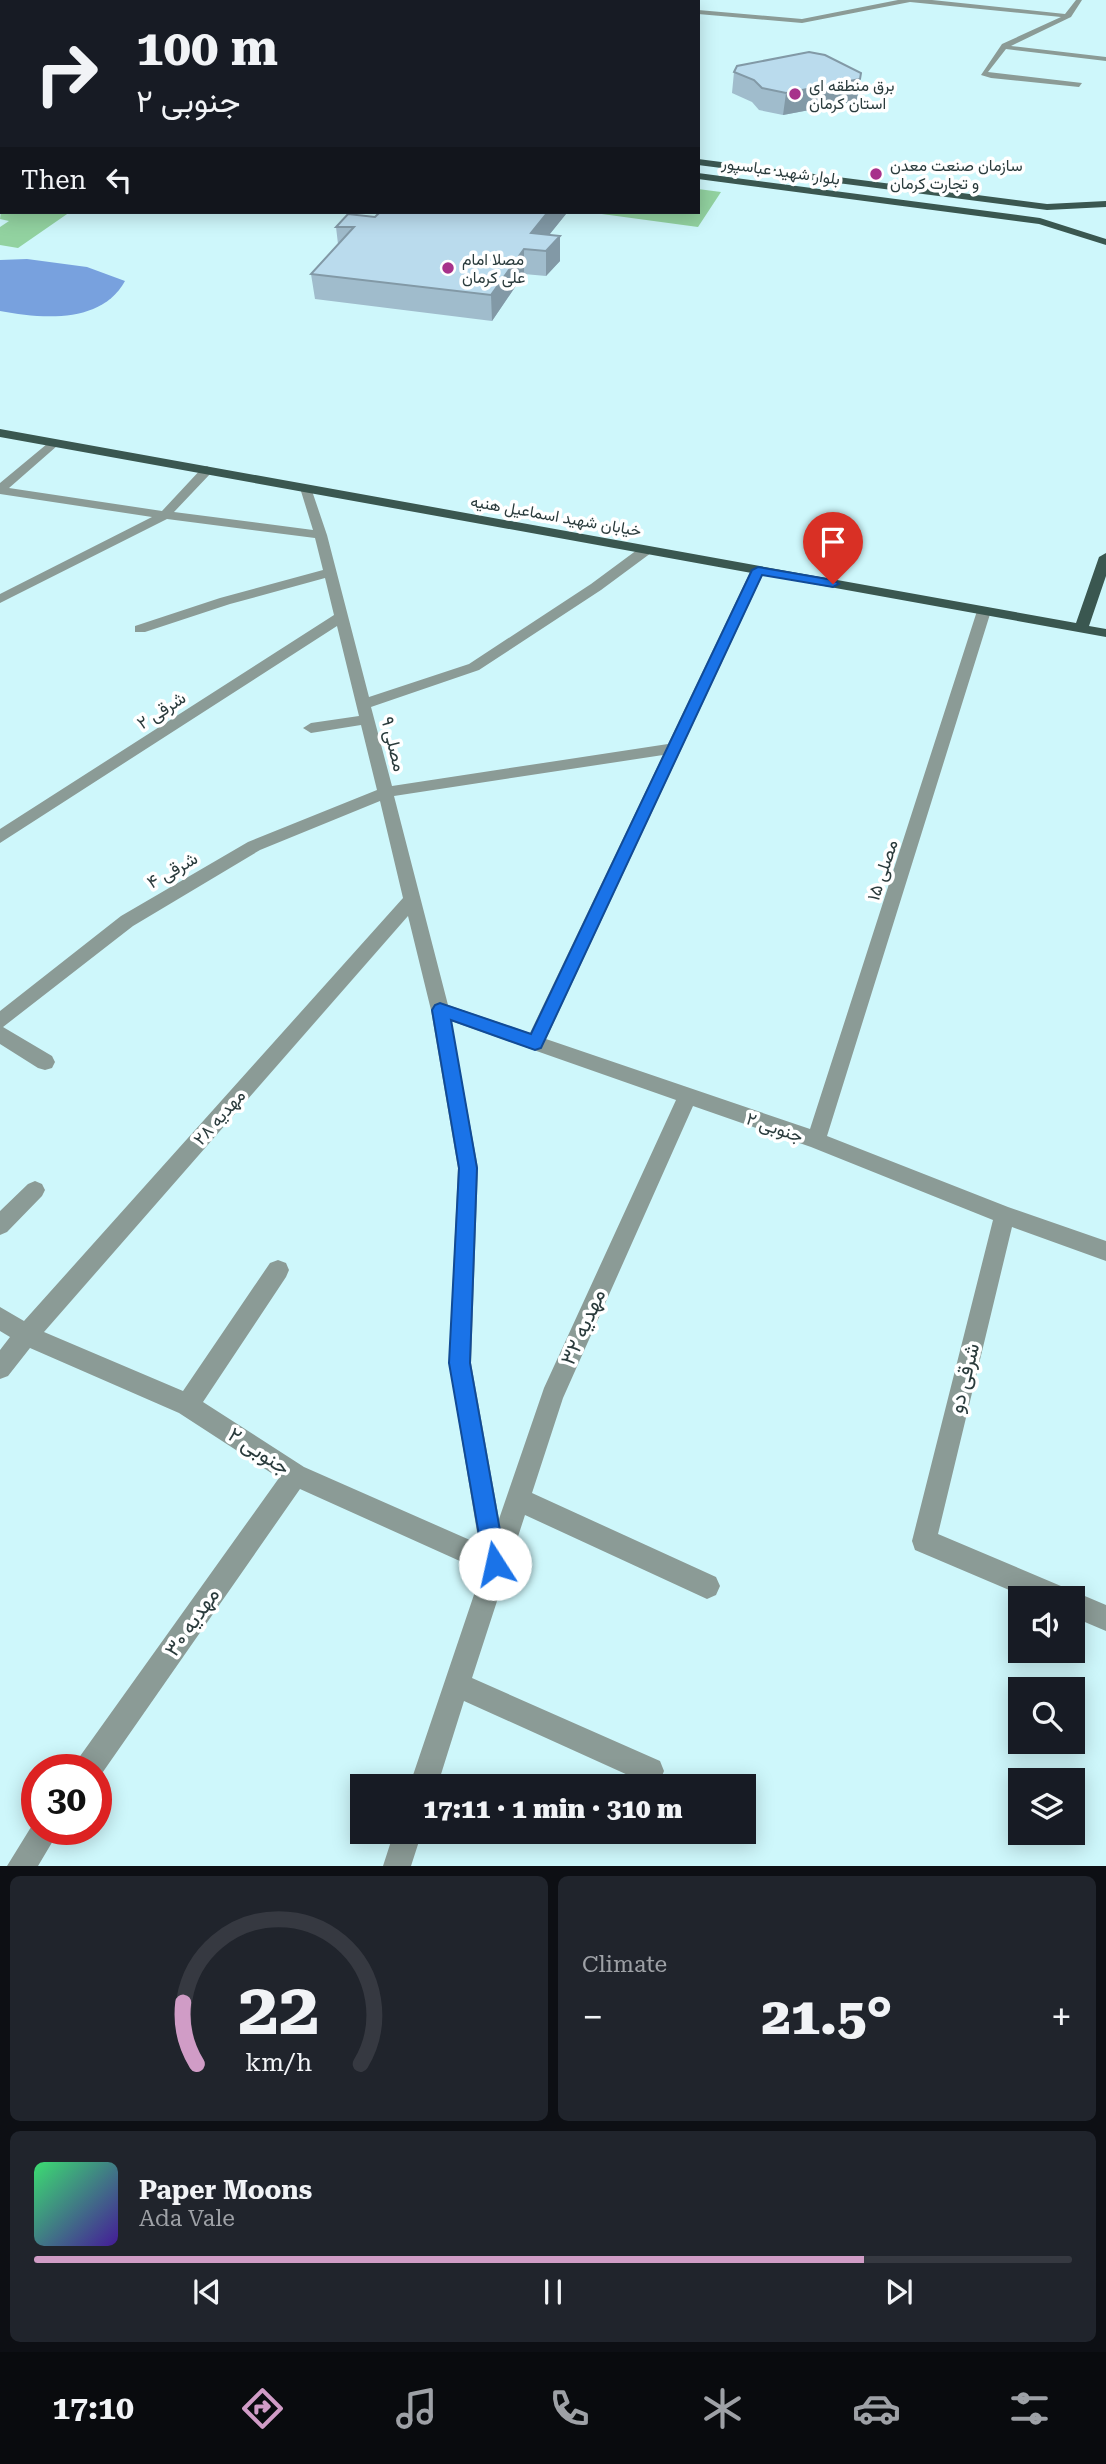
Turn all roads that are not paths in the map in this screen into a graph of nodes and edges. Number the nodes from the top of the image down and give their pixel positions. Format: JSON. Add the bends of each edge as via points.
{"nodes":[{"id":1,"x":910,"y":0,"type":"edge"},
{"id":2,"x":1079,"y":0,"type":"edge"},
{"id":3,"x":700,"y":12,"type":"edge"},
{"id":4,"x":1069,"y":16,"type":"junction"},
{"id":5,"x":1019,"y":41,"type":"junction"},
{"id":6,"x":1004,"y":47,"type":"junction"},
{"id":7,"x":1084,"y":48,"type":"dead end"},
{"id":8,"x":1106,"y":59,"type":"edge"},
{"id":9,"x":1079,"y":85,"type":"dead end"},
{"id":10,"x":700,"y":162,"type":"edge"},
{"id":11,"x":700,"y":176,"type":"edge"},
{"id":12,"x":1106,"y":204,"type":"edge"},
{"id":13,"x":1106,"y":242,"type":"edge"},
{"id":14,"x":0,"y":433,"type":"edge"},
{"id":15,"x":53,"y":443,"type":"junction"},
{"id":16,"x":206,"y":470,"type":"junction"},
{"id":17,"x":306,"y":488,"type":"junction"},
{"id":18,"x":0,"y":489,"type":"edge"},
{"id":19,"x":166,"y":515,"type":"junction"},
{"id":20,"x":321,"y":535,"type":"junction"},
{"id":21,"x":646,"y":550,"type":"junction"},
{"id":22,"x":1106,"y":557,"type":"edge"},
{"id":23,"x":758,"y":570,"type":"junction"},
{"id":24,"x":331,"y":572,"type":"junction"},
{"id":25,"x":0,"y":599,"type":"edge"},
{"id":26,"x":984,"y":611,"type":"junction"},
{"id":27,"x":342,"y":616,"type":"junction"},
{"id":28,"x":1081,"y":628,"type":"junction"},
{"id":29,"x":140,"y":629,"type":"dead end"},
{"id":30,"x":1106,"y":633,"type":"edge"},
{"id":31,"x":366,"y":712,"type":"junction"},
{"id":32,"x":312,"y":728,"type":"dead end"},
{"id":33,"x":674,"y":748,"type":"junction"},
{"id":34,"x":386,"y":792,"type":"junction"},
{"id":35,"x":4,"y":829,"type":"edge"},
{"id":36,"x":412,"y":898,"type":"junction"},
{"id":37,"x":440,"y":1010,"type":"junction"},
{"id":38,"x":0,"y":1021,"type":"edge"},
{"id":39,"x":0,"y":1034,"type":"edge"},
{"id":40,"x":535,"y":1043,"type":"junction"},
{"id":41,"x":45,"y":1062,"type":"dead end"},
{"id":42,"x":687,"y":1097,"type":"junction"},
{"id":43,"x":816,"y":1140,"type":"junction"},
{"id":44,"x":35,"y":1190,"type":"dead end"},
{"id":45,"x":1005,"y":1215,"type":"junction"},
{"id":46,"x":0,"y":1225,"type":"edge"},
{"id":47,"x":1106,"y":1251,"type":"edge"},
{"id":48,"x":278,"y":1270,"type":"dead end"},
{"id":49,"x":0,"y":1318,"type":"edge"},
{"id":50,"x":26,"y":1335,"type":"junction"},
{"id":51,"x":0,"y":1368,"type":"edge"},
{"id":52,"x":187,"y":1405,"type":"junction"},
{"id":53,"x":296,"y":1475,"type":"junction"},
{"id":54,"x":517,"y":1499,"type":"junction"},
{"id":55,"x":495,"y":1564,"type":"junction"},
{"id":56,"x":707,"y":1586,"type":"dead end"},
{"id":57,"x":1031,"y":1586,"type":"edge"},
{"id":58,"x":1085,"y":1609,"type":"edge"},
{"id":59,"x":1106,"y":1618,"type":"edge"},
{"id":60,"x":456,"y":1684,"type":"junction"},
{"id":61,"x":99,"y":1754,"type":"edge"},
{"id":62,"x":650,"y":1771,"type":"dead end"},
{"id":63,"x":427,"y":1774,"type":"edge"},
{"id":64,"x":404,"y":1844,"type":"edge"},
{"id":65,"x":35,"y":1845,"type":"edge"},
{"id":66,"x":21,"y":1866,"type":"edge"},
{"id":67,"x":397,"y":1866,"type":"edge"}],
"edges":[{"from":1,"to":3,"type":"street","via":[[802,21]]},
{"from":1,"to":4,"type":"street"},
{"from":2,"to":4,"type":"street"},
{"from":4,"to":5,"type":"street","via":[[1059,25]]},
{"from":5,"to":6,"type":"street"},
{"from":5,"to":7,"type":"street"},
{"from":6,"to":8,"type":"street"},
{"from":6,"to":9,"type":"street","via":[[985,75]]},
{"from":10,"to":12,"type":"main road","name":"بلوار شهید عباسپور","via":[[1047,206]]},
{"from":11,"to":13,"type":"main road","name":"بلوار شهید عباسپور","via":[[1040,221]]},
{"from":14,"to":15,"type":"main road","name":"خیابان شهید اسماعیل هنیه"},
{"from":15,"to":16,"type":"main road","name":"خیابان شهید اسماعیل هنیه"},
{"from":15,"to":18,"type":"street"},
{"from":16,"to":17,"type":"main road","name":"خیابان شهید اسماعیل هنیه"},
{"from":16,"to":19,"type":"street"},
{"from":17,"to":20,"type":"street","name":"مصلی ۹"},
{"from":17,"to":21,"type":"main road","name":"خیابان شهید اسماعیل هنیه"},
{"from":18,"to":19,"type":"street"},
{"from":19,"to":20,"type":"street"},
{"from":19,"to":25,"type":"street"},
{"from":20,"to":24,"type":"street","name":"مصلی ۹"},
{"from":21,"to":23,"type":"main road","name":"خیابان شهید اسماعیل هنیه"},
{"from":21,"to":31,"type":"street","via":[[474,667]]},
{"from":22,"to":28,"type":"main road"},
{"from":23,"to":26,"type":"main road","name":"خیابان شهید اسماعیل هنیه"},
{"from":23,"to":33,"type":"street"},
{"from":24,"to":27,"type":"street","name":"مصلی ۹"},
{"from":24,"to":29,"type":"street"},
{"from":26,"to":28,"type":"main road","name":"خیابان شهید اسماعیل هنیه"},
{"from":26,"to":43,"type":"street","name":"مصلی ۱۵"},
{"from":27,"to":31,"type":"street","name":"مصلی ۹"},
{"from":27,"to":35,"type":"street","name":"۲ شرقی"},
{"from":28,"to":30,"type":"main road","name":"خیابان شهید اسماعیل هنیه"},
{"from":31,"to":32,"type":"street"},
{"from":31,"to":34,"type":"street","name":"مصلی ۹"},
{"from":33,"to":34,"type":"street","name":"۴ شرقی"},
{"from":33,"to":40,"type":"street"},
{"from":34,"to":36,"type":"street","name":"مصلی ۹"},
{"from":34,"to":38,"type":"street","name":"۴ شرقی","via":[[254,846],[127,921]]},
{"from":36,"to":37,"type":"street","name":"مصلی ۹"},
{"from":36,"to":50,"type":"street","name":"مهدیه ۲۸"},
{"from":37,"to":40,"type":"street","name":"جنوبی ۲"},
{"from":37,"to":55,"type":"street","name":"مصلی ۹","via":[[468,1168],[460,1363]]},
{"from":39,"to":41,"type":"street"},
{"from":40,"to":42,"type":"street","name":"جنوبی ۲"},
{"from":42,"to":43,"type":"street","name":"جنوبی ۲"},
{"from":42,"to":54,"type":"street","name":"مهدیه ۳۲","via":[[552,1396]]},
{"from":43,"to":45,"type":"street","name":"جنوبی ۲"},
{"from":44,"to":46,"type":"street"},
{"from":45,"to":47,"type":"street","name":"جنوبی ۲"},
{"from":45,"to":57,"type":"street","name":"شرقی دو","via":[[924,1541]]},
{"from":48,"to":52,"type":"street"},
{"from":49,"to":50,"type":"street","name":"۲ جنوبی"},
{"from":50,"to":51,"type":"street","name":"مهدیه ۲۸"},
{"from":50,"to":52,"type":"street","name":"۲ جنوبی"},
{"from":52,"to":53,"type":"street","name":"۲ جنوبی"},
{"from":53,"to":55,"type":"street","name":"۲ جنوبی"},
{"from":53,"to":61,"type":"street","name":"مهدیه ۳۰"},
{"from":54,"to":55,"type":"street","name":"مهدیه ۳۲"},
{"from":54,"to":56,"type":"street"},
{"from":55,"to":60,"type":"street","name":"مهدیه ۳۲"},
{"from":58,"to":59,"type":"street"},
{"from":60,"to":62,"type":"street"},
{"from":60,"to":63,"type":"street","name":"مهدیه ۳۲"},
{"from":64,"to":67,"type":"street"},
{"from":65,"to":66,"type":"street"}]}
